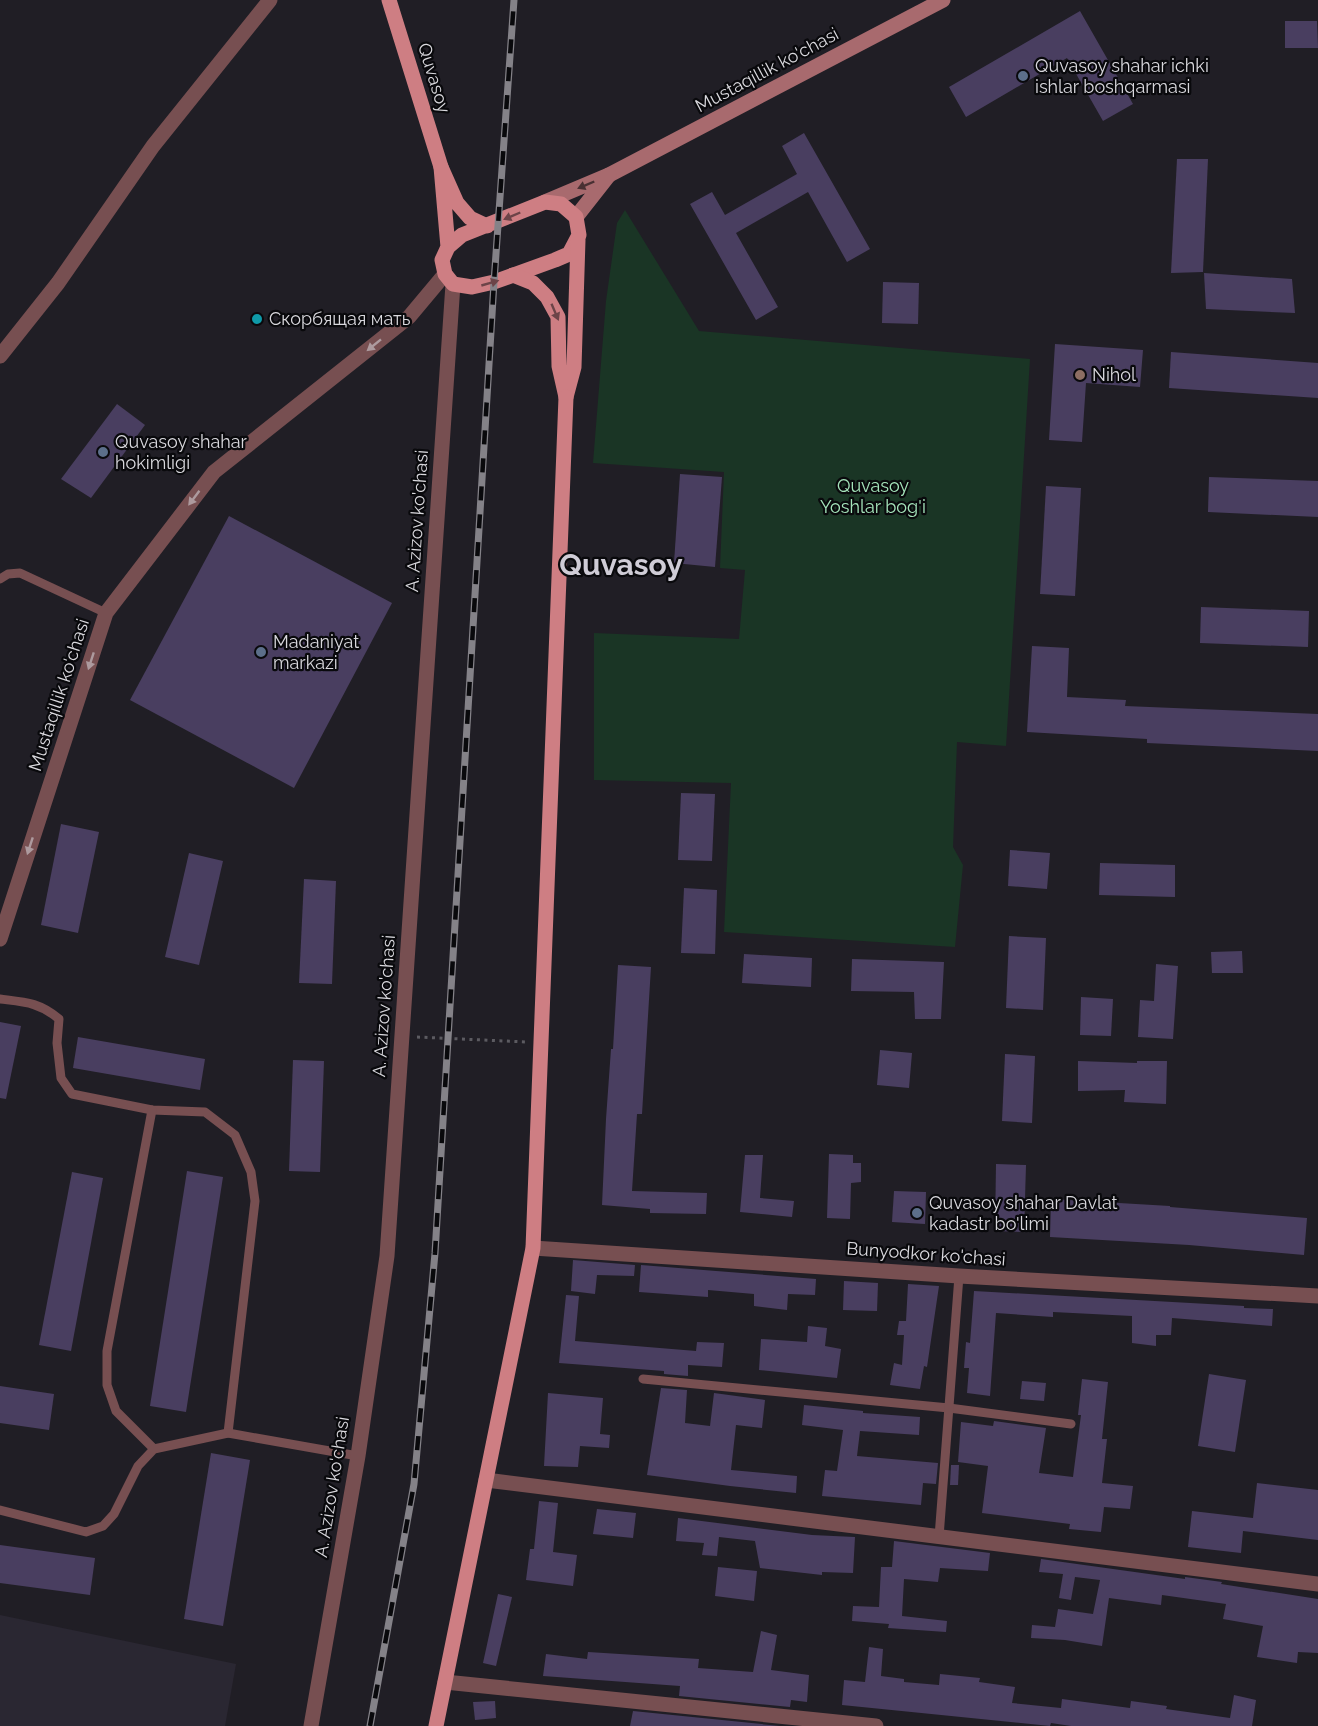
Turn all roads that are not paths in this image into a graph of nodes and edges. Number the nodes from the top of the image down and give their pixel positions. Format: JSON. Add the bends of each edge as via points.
{"nodes":[{"id":1,"x":270,"y":0,"type":"edge"},
{"id":2,"x":389,"y":0,"type":"edge"},
{"id":3,"x":943,"y":0,"type":"edge"},
{"id":4,"x":441,"y":167,"type":"junction"},
{"id":5,"x":609,"y":175,"type":"junction"},
{"id":6,"x":545,"y":202,"type":"junction"},
{"id":7,"x":576,"y":217,"type":"junction"},
{"id":8,"x":487,"y":226,"type":"junction"},
{"id":9,"x":579,"y":235,"type":"junction"},
{"id":10,"x":448,"y":247,"type":"junction"},
{"id":11,"x":513,"y":275,"type":"junction"},
{"id":12,"x":449,"y":279,"type":"junction"},
{"id":13,"x":0,"y":356,"type":"edge"},
{"id":14,"x":566,"y":397,"type":"junction"},
{"id":15,"x":0,"y":579,"type":"edge"},
{"id":16,"x":106,"y":613,"type":"junction"},
{"id":17,"x":0,"y":939,"type":"edge"},
{"id":18,"x":0,"y":999,"type":"edge"},
{"id":19,"x":152,"y":1110,"type":"junction"},
{"id":20,"x":532,"y":1248,"type":"junction"},
{"id":21,"x":959,"y":1276,"type":"junction"},
{"id":22,"x":1318,"y":1296,"type":"edge"},
{"id":23,"x":643,"y":1379,"type":"dead end"},
{"id":24,"x":949,"y":1408,"type":"junction"},
{"id":25,"x":1071,"y":1424,"type":"dead end"},
{"id":26,"x":228,"y":1433,"type":"junction"},
{"id":27,"x":154,"y":1449,"type":"junction"},
{"id":28,"x":358,"y":1456,"type":"junction"},
{"id":29,"x":486,"y":1480,"type":"junction"},
{"id":30,"x":0,"y":1510,"type":"edge"},
{"id":31,"x":939,"y":1537,"type":"junction"},
{"id":32,"x":1318,"y":1584,"type":"edge"},
{"id":33,"x":445,"y":1682,"type":"junction"},
{"id":34,"x":311,"y":1726,"type":"edge"},
{"id":35,"x":436,"y":1726,"type":"edge"},
{"id":36,"x":876,"y":1726,"type":"edge"}],
"edges":[{"from":1,"to":13,"type":"street","via":[[153,146],[58,283]]},
{"from":2,"to":4,"type":"main road","name":"Quvasoy"},
{"from":3,"to":5,"type":"main road","name":"Mustaqillik ko'chasi"},
{"from":4,"to":8,"type":"main road","via":[[457,203],[470,218]]},
{"from":4,"to":10,"type":"main road"},
{"from":5,"to":6,"type":"main road","name":"Mustaqillik ko'chasi","one_way":true},
{"from":5,"to":7,"type":"main road"},
{"from":6,"to":7,"type":"main road","via":[[561,204]]},
{"from":6,"to":8,"type":"main road","one_way":true},
{"from":7,"to":9,"type":"main road"},
{"from":8,"to":10,"type":"main road","via":[[462,234]]},
{"from":9,"to":11,"type":"main road","via":[[568,254]]},
{"from":9,"to":14,"type":"main road","via":[[574,367]]},
{"from":10,"to":12,"type":"main road","via":[[442,260]]},
{"from":12,"to":11,"type":"main road","one_way":true,"via":[[472,287]]},
{"from":11,"to":14,"type":"main road","one_way":true,"via":[[533,283],[548,297],[558,317],[559,366]]},
{"from":12,"to":16,"type":"street","name":"Mustaqillik ko'chasi","one_way":true,"via":[[409,317],[214,472]]},
{"from":12,"to":28,"type":"street","name":"A. Azizov ko'chasi","via":[[387,1256]]},
{"from":14,"to":20,"type":"main road"},
{"from":15,"to":16,"type":"lane","via":[[20,573]]},
{"from":16,"to":17,"type":"street","name":"Mustaqillik ko'chasi","one_way":true},
{"from":18,"to":19,"type":"lane","via":[[46,1008],[59,1019],[61,1078],[72,1094]]},
{"from":19,"to":26,"type":"lane","via":[[205,1112],[235,1136],[251,1172],[255,1201]]},
{"from":19,"to":27,"type":"lane","via":[[107,1351],[107,1385],[116,1411]]},
{"from":20,"to":21,"type":"street","name":"Bunyodkor ko'chasi"},
{"from":20,"to":29,"type":"main road"},
{"from":21,"to":22,"type":"street","name":"Bunyodkor ko'chasi"},
{"from":21,"to":24,"type":"lane"},
{"from":23,"to":24,"type":"lane"},
{"from":24,"to":25,"type":"lane"},
{"from":24,"to":31,"type":"lane"},
{"from":26,"to":27,"type":"lane"},
{"from":26,"to":28,"type":"lane"},
{"from":27,"to":30,"type":"lane","via":[[138,1466],[114,1514],[103,1526],[86,1532]]},
{"from":28,"to":34,"type":"street","name":"A. Azizov ko'chasi"},
{"from":29,"to":31,"type":"street"},
{"from":29,"to":33,"type":"main road"},
{"from":31,"to":32,"type":"street"},
{"from":33,"to":35,"type":"main road"},
{"from":33,"to":36,"type":"street"}]}
